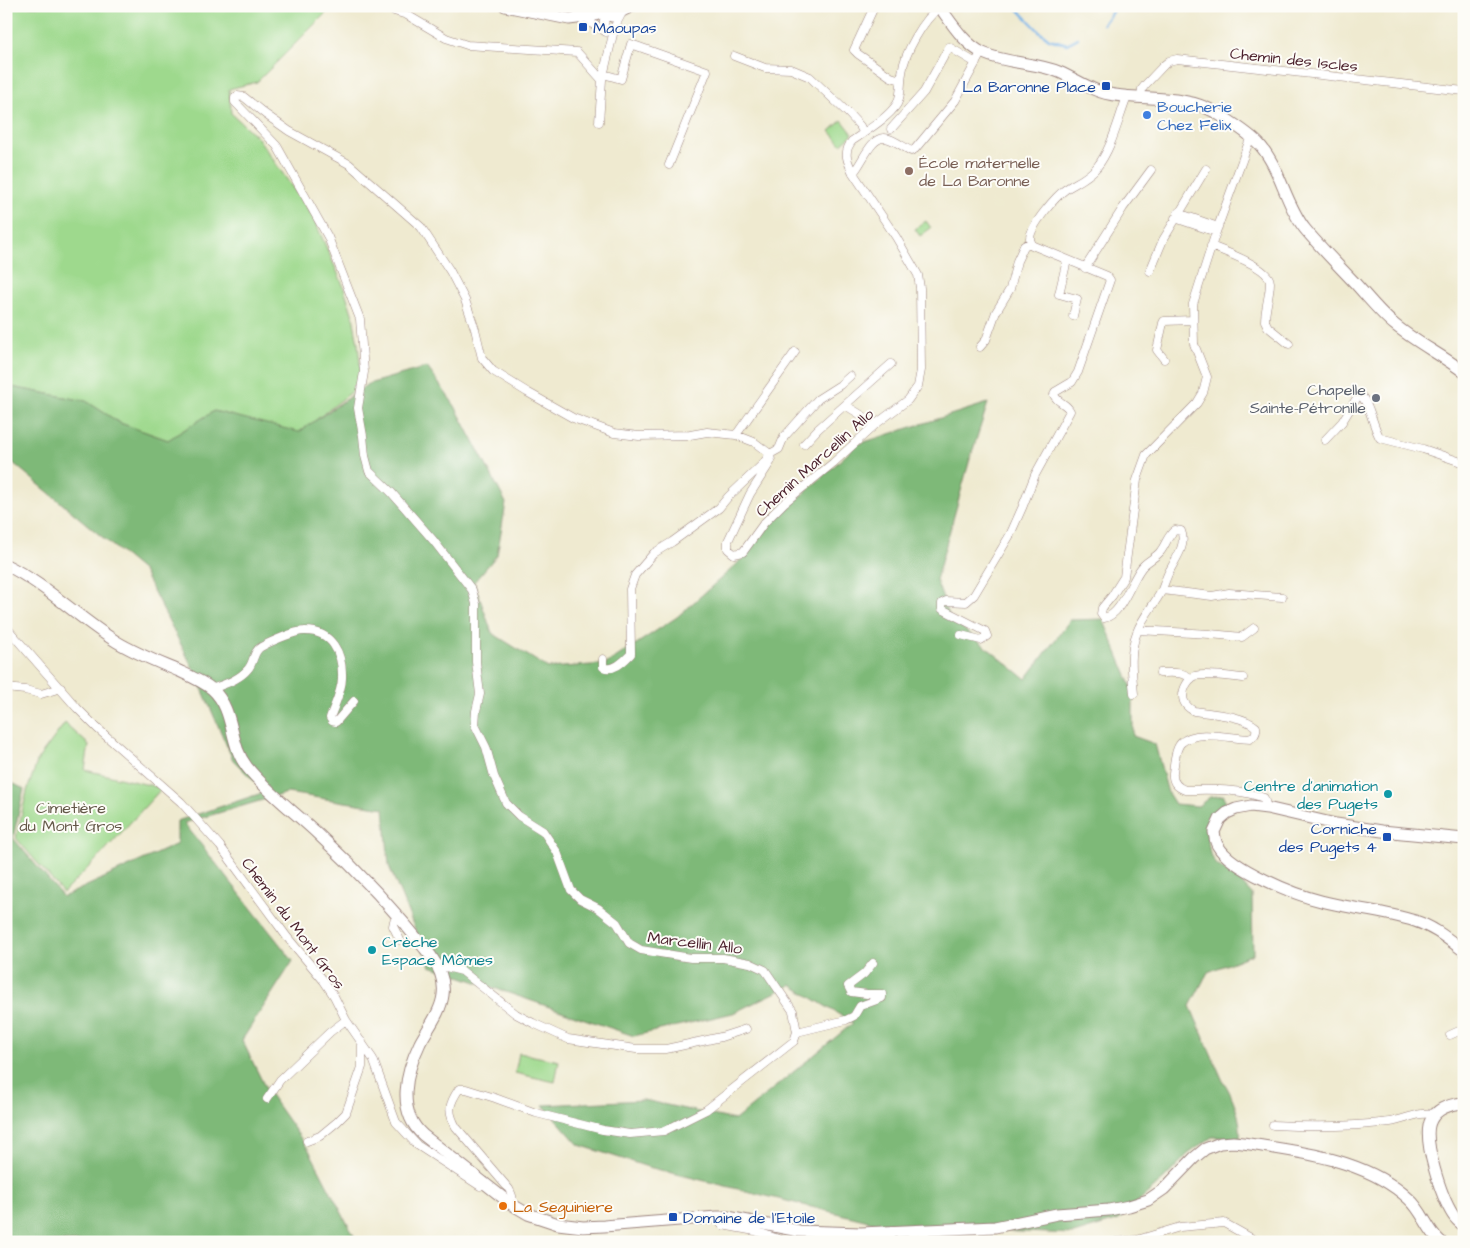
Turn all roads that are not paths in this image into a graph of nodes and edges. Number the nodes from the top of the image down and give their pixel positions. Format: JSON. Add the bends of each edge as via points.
{"nodes":[{"id":1,"x":505,"y":6,"type":"edge"},
{"id":2,"x":940,"y":6,"type":"edge"},
{"id":3,"x":624,"y":7,"type":"edge"},
{"id":4,"x":874,"y":7,"type":"edge"},
{"id":5,"x":394,"y":11,"type":"dead end"},
{"id":6,"x":604,"y":22,"type":"junction"},
{"id":7,"x":734,"y":56,"type":"dead end"},
{"id":8,"x":979,"y":58,"type":"junction"},
{"id":9,"x":603,"y":77,"type":"junction"},
{"id":10,"x":901,"y":80,"type":"junction"},
{"id":11,"x":1464,"y":91,"type":"edge"},
{"id":12,"x":1126,"y":97,"type":"junction"},
{"id":13,"x":1141,"y":98,"type":"junction"},
{"id":14,"x":599,"y":122,"type":"dead end"},
{"id":15,"x":891,"y":129,"type":"dead end"},
{"id":16,"x":863,"y":132,"type":"junction"},
{"id":17,"x":1251,"y":136,"type":"junction"},
{"id":18,"x":668,"y":165,"type":"dead end"},
{"id":19,"x":1206,"y":169,"type":"dead end"},
{"id":20,"x":1151,"y":170,"type":"dead end"},
{"id":21,"x":854,"y":173,"type":"junction"},
{"id":22,"x":1176,"y":216,"type":"junction"},
{"id":23,"x":1217,"y":230,"type":"junction"},
{"id":24,"x":1031,"y":242,"type":"junction"},
{"id":25,"x":1211,"y":246,"type":"junction"},
{"id":26,"x":1067,"y":260,"type":"junction"},
{"id":27,"x":1085,"y":268,"type":"junction"},
{"id":28,"x":1150,"y":271,"type":"dead end"},
{"id":29,"x":1073,"y":316,"type":"dead end"},
{"id":30,"x":1193,"y":320,"type":"junction"},
{"id":31,"x":1289,"y":344,"type":"dead end"},
{"id":32,"x":980,"y":348,"type":"dead end"},
{"id":33,"x":795,"y":352,"type":"dead end"},
{"id":34,"x":1164,"y":359,"type":"dead end"},
{"id":35,"x":891,"y":364,"type":"dead end"},
{"id":36,"x":1464,"y":372,"type":"edge"},
{"id":37,"x":850,"y":376,"type":"dead end"},
{"id":38,"x":845,"y":405,"type":"junction"},
{"id":39,"x":876,"y":424,"type":"junction"},
{"id":40,"x":736,"y":435,"type":"junction"},
{"id":41,"x":1325,"y":440,"type":"dead end"},
{"id":42,"x":804,"y":444,"type":"dead end"},
{"id":43,"x":770,"y":454,"type":"junction"},
{"id":44,"x":1464,"y":463,"type":"edge"},
{"id":45,"x":6,"y":565,"type":"edge"},
{"id":46,"x":1162,"y":590,"type":"junction"},
{"id":47,"x":1282,"y":596,"type":"dead end"},
{"id":48,"x":6,"y":627,"type":"edge"},
{"id":49,"x":1254,"y":628,"type":"dead end"},
{"id":50,"x":1138,"y":630,"type":"junction"},
{"id":51,"x":961,"y":635,"type":"dead end"},
{"id":52,"x":602,"y":660,"type":"dead end"},
{"id":53,"x":1160,"y":673,"type":"dead end"},
{"id":54,"x":1244,"y":678,"type":"dead end"},
{"id":55,"x":1192,"y":679,"type":"junction"},
{"id":56,"x":6,"y":688,"type":"edge"},
{"id":57,"x":61,"y":688,"type":"junction"},
{"id":58,"x":212,"y":689,"type":"junction"},
{"id":59,"x":1134,"y":694,"type":"dead end"},
{"id":60,"x":354,"y":701,"type":"dead end"},
{"id":61,"x":1267,"y":808,"type":"junction"},
{"id":62,"x":1464,"y":839,"type":"edge"},
{"id":63,"x":398,"y":918,"type":"junction"},
{"id":64,"x":400,"y":940,"type":"dead end"},
{"id":65,"x":1464,"y":951,"type":"edge"},
{"id":66,"x":873,"y":963,"type":"dead end"},
{"id":67,"x":438,"y":965,"type":"junction"},
{"id":68,"x":346,"y":1020,"type":"junction"},
{"id":69,"x":746,"y":1029,"type":"dead end"},
{"id":70,"x":1464,"y":1031,"type":"edge"},
{"id":71,"x":797,"y":1032,"type":"junction"},
{"id":72,"x":1450,"y":1035,"type":"dead end"},
{"id":73,"x":362,"y":1042,"type":"junction"},
{"id":74,"x":267,"y":1099,"type":"dead end"},
{"id":75,"x":1464,"y":1103,"type":"edge"},
{"id":76,"x":1437,"y":1112,"type":"junction"},
{"id":77,"x":1273,"y":1125,"type":"dead end"},
{"id":78,"x":307,"y":1141,"type":"dead end"},
{"id":79,"x":493,"y":1190,"type":"junction"},
{"id":80,"x":511,"y":1204,"type":"junction"},
{"id":81,"x":717,"y":1217,"type":"junction"},
{"id":82,"x":1464,"y":1226,"type":"edge"},
{"id":83,"x":787,"y":1242,"type":"edge"},
{"id":84,"x":1116,"y":1242,"type":"edge"},
{"id":85,"x":1258,"y":1242,"type":"edge"},
{"id":86,"x":1441,"y":1242,"type":"edge"}],
"edges":[{"from":1,"to":6,"type":"main road","via":[[558,18]]},
{"from":2,"to":8,"type":"main road"},
{"from":2,"to":10,"type":"street","name":"Chemin Marcellin Allo","via":[[922,26],[903,65]]},
{"from":3,"to":6,"type":"main road"},
{"from":3,"to":6,"type":"street"},
{"from":4,"to":10,"type":"street","via":[[854,50],[891,77]]},
{"from":5,"to":9,"type":"street","via":[[446,38],[467,44],[578,52]]},
{"from":6,"to":9,"type":"street","via":[[610,43]]},
{"from":7,"to":16,"type":"street","via":[[765,68],[792,69],[810,77]]},
{"from":8,"to":12,"type":"main road","via":[[1047,68],[1100,92]]},
{"from":8,"to":15,"type":"street","via":[[949,47],[924,92]]},
{"from":8,"to":21,"type":"street","via":[[954,101],[915,149],[911,151],[882,138],[875,141]]},
{"from":9,"to":14,"type":"street"},
{"from":9,"to":18,"type":"street","via":[[621,79],[631,44],[707,71]]},
{"from":10,"to":16,"type":"street","name":"Chemin Marcellin Allo","via":[[898,102]]},
{"from":11,"to":13,"type":"street","name":"Chemin des Iscles","via":[[1177,59],[1164,65],[1146,84]]},
{"from":12,"to":13,"type":"main road"},
{"from":12,"to":24,"type":"street","via":[[1097,167],[1052,202],[1032,232]]},
{"from":13,"to":17,"type":"main road","via":[[1176,100],[1201,106]]},
{"from":16,"to":21,"type":"street","name":"Chemin Marcellin Allo","via":[[852,141],[846,156]]},
{"from":17,"to":23,"type":"street"},
{"from":17,"to":36,"type":"main road","via":[[1262,148],[1292,209],[1308,232],[1388,319]]},
{"from":19,"to":22,"type":"street"},
{"from":20,"to":27,"type":"street"},
{"from":21,"to":39,"type":"street","name":"Chemin Marcellin Allo","via":[[918,275],[920,288],[921,370],[918,386],[908,400]]},
{"from":22,"to":23,"type":"street"},
{"from":22,"to":28,"type":"street"},
{"from":23,"to":25,"type":"street"},
{"from":24,"to":26,"type":"street"},
{"from":24,"to":32,"type":"street","via":[[1024,246],[1010,289]]},
{"from":25,"to":30,"type":"street","via":[[1192,304]]},
{"from":25,"to":31,"type":"street","via":[[1266,273],[1270,281],[1264,321]]},
{"from":26,"to":27,"type":"street"},
{"from":26,"to":29,"type":"street","via":[[1059,294],[1077,300]]},
{"from":27,"to":51,"type":"street","via":[[1110,280],[1078,372],[1072,382],[1054,395],[1070,411],[1035,475],[1010,535],[974,595],[966,602],[942,603],[942,609],[985,630],[987,636],[981,640]]},
{"from":30,"to":34,"type":"street","via":[[1162,323],[1157,350]]},
{"from":30,"to":46,"type":"street","via":[[1194,344],[1207,377],[1204,393],[1146,455],[1138,480],[1124,577],[1100,614],[1104,618],[1110,617],[1119,608],[1142,567],[1160,553],[1170,534],[1175,530],[1181,531],[1184,537],[1181,549]]},
{"from":33,"to":40,"type":"street"},
{"from":35,"to":38,"type":"street"},
{"from":37,"to":43,"type":"street","via":[[818,399],[784,437],[779,449]]},
{"from":38,"to":39,"type":"street"},
{"from":38,"to":42,"type":"street"},
{"from":39,"to":43,"type":"street","name":"Chemin Marcellin Allo","via":[[784,503],[742,552],[734,554],[728,549],[728,540],[750,494],[771,461]]},
{"from":40,"to":43,"type":"street","via":[[754,442]]},
{"from":40,"to":71,"type":"street","name":"Marcellin Allo","via":[[708,432],[690,436],[640,436],[614,433],[573,418],[492,371],[482,358],[465,300],[450,270],[421,227],[349,164],[289,131],[244,97],[235,98],[235,102],[277,146],[328,236],[360,319],[364,372],[358,408],[369,472],[433,540],[472,590],[476,604],[476,662],[480,694],[475,725],[506,803],[519,816],[543,831],[557,852],[572,890],[580,899],[618,923],[628,943],[641,950],[691,958],[723,958],[750,963],[765,970],[793,1011]]},
{"from":41,"to":44,"type":"street","via":[[1360,395],[1366,399],[1380,438]]},
{"from":43,"to":52,"type":"street","via":[[720,508],[654,554],[635,575],[630,589],[630,654],[614,668],[603,667]]},
{"from":45,"to":58,"type":"main road","via":[[117,642]]},
{"from":46,"to":47,"type":"street","via":[[1212,596],[1229,592]]},
{"from":46,"to":50,"type":"street"},
{"from":48,"to":57,"type":"street","name":"Chemin du Mont Gros"},
{"from":49,"to":50,"type":"street","via":[[1242,637]]},
{"from":50,"to":59,"type":"street","via":[[1131,658]]},
{"from":53,"to":55,"type":"street","via":[[1184,674]]},
{"from":54,"to":55,"type":"street","via":[[1198,676]]},
{"from":55,"to":61,"type":"street","via":[[1183,694],[1188,708],[1244,720],[1252,723],[1257,732],[1250,739],[1213,734],[1183,742],[1178,749],[1173,774],[1176,785],[1185,790],[1248,793],[1264,798]]},
{"from":56,"to":57,"type":"street","via":[[41,694]]},
{"from":57,"to":68,"type":"street","name":"Chemin du Mont Gros","via":[[97,728],[181,802],[220,846],[324,981]]},
{"from":58,"to":60,"type":"street","via":[[240,677],[250,668],[259,648],[304,631],[320,633],[333,642],[339,655],[342,679],[330,718],[332,721],[336,722]]},
{"from":58,"to":63,"type":"main road","via":[[226,708],[237,749],[246,766],[343,858]]},
{"from":61,"to":62,"type":"main road","via":[[1336,824]]},
{"from":61,"to":65,"type":"main road","via":[[1251,806],[1236,809],[1216,824],[1214,832],[1218,847],[1233,861],[1279,886],[1311,898],[1415,921],[1443,935]]},
{"from":63,"to":64,"type":"street","via":[[393,926]]},
{"from":63,"to":67,"type":"main road"},
{"from":66,"to":71,"type":"street","via":[[848,986],[851,992],[882,994],[882,998],[860,1006],[854,1016],[846,1020]]},
{"from":67,"to":69,"type":"street","via":[[462,971],[516,1014],[568,1039],[636,1049],[666,1049]]},
{"from":67,"to":79,"type":"main road","via":[[444,984],[443,995],[414,1056],[406,1089],[407,1110],[418,1130]]},
{"from":68,"to":73,"type":"street","name":"Chemin du Mont Gros"},
{"from":68,"to":74,"type":"street","via":[[280,1080]]},
{"from":70,"to":72,"type":"street"},
{"from":71,"to":80,"type":"street","via":[[794,1041],[706,1110],[664,1132],[630,1134],[603,1130],[459,1089],[451,1102],[451,1117],[509,1190]]},
{"from":73,"to":78,"type":"street","via":[[362,1068],[346,1113],[320,1136]]},
{"from":73,"to":79,"type":"street","name":"Chemin du Mont Gros","via":[[373,1059],[396,1122],[417,1145],[486,1190]]},
{"from":75,"to":76,"type":"main road","via":[[1450,1105]]},
{"from":76,"to":77,"type":"street","via":[[1374,1124]]},
{"from":76,"to":82,"type":"main road","via":[[1428,1130],[1431,1155],[1449,1208]]},
{"from":79,"to":80,"type":"main road"},
{"from":80,"to":81,"type":"main road","via":[[542,1219],[583,1227]]},
{"from":81,"to":83,"type":"street","via":[[722,1225],[755,1231]]},
{"from":81,"to":86,"type":"main road","via":[[787,1230],[819,1232],[995,1227],[1057,1214],[1109,1210],[1148,1200],[1205,1149],[1233,1142],[1320,1156],[1370,1174],[1411,1201]]},
{"from":84,"to":85,"type":"street","via":[[1137,1240],[1180,1227],[1224,1223]]}]}
